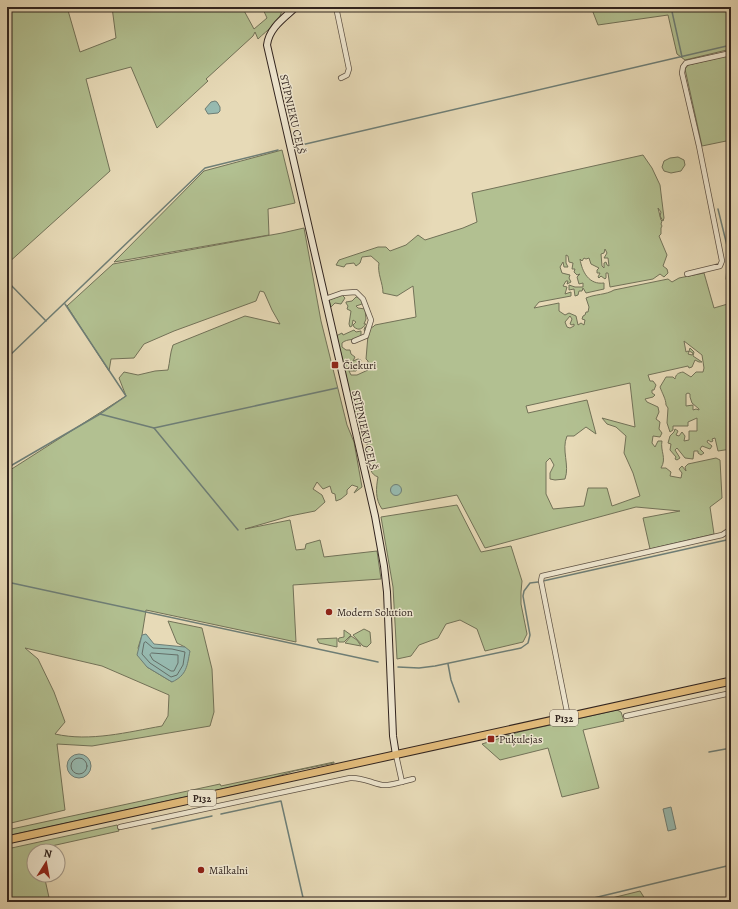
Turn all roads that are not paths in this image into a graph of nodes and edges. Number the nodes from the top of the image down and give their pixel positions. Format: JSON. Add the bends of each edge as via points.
{"nodes":[{"id":1,"x":284,"y":7,"type":"edge"},
{"id":2,"x":296,"y":7,"type":"edge"},
{"id":3,"x":336,"y":7,"type":"edge"},
{"id":4,"x":289,"y":14,"type":"junction"},
{"id":5,"x":731,"y":53,"type":"edge"},
{"id":6,"x":341,"y":78,"type":"dead end"},
{"id":7,"x":687,"y":274,"type":"dead end"},
{"id":8,"x":325,"y":299,"type":"junction"},
{"id":9,"x":354,"y":341,"type":"dead end"},
{"id":10,"x":731,"y":529,"type":"edge"},
{"id":11,"x":731,"y":681,"type":"edge"},
{"id":12,"x":731,"y":693,"type":"edge"},
{"id":13,"x":626,"y":716,"type":"dead end"},
{"id":14,"x":568,"y":717,"type":"junction"},
{"id":15,"x":396,"y":755,"type":"junction"},
{"id":16,"x":413,"y":779,"type":"dead end"},
{"id":17,"x":402,"y":782,"type":"junction"},
{"id":18,"x":120,"y":827,"type":"dead end"},
{"id":19,"x":7,"y":840,"type":"edge"}],
"edges":[{"from":1,"to":4,"type":"street"},
{"from":2,"to":4,"type":"main road","name":"STĪPNIEKU CEĻŠ"},
{"from":3,"to":6,"type":"street","via":[[349,69],[347,75]]},
{"from":4,"to":8,"type":"main road","name":"STĪPNIEKU CEĻŠ","via":[[272,30],[267,45]]},
{"from":5,"to":7,"type":"street","via":[[686,63],[682,67],[722,261],[720,266]]},
{"from":8,"to":9,"type":"street","via":[[342,293],[356,292],[363,298],[371,320],[366,336]]},
{"from":8,"to":15,"type":"main road","name":"STĪPNIEKU CEĻŠ","via":[[375,516],[384,566]]},
{"from":10,"to":14,"type":"street","via":[[722,535],[542,576],[541,582]]},
{"from":11,"to":14,"type":"main road","number":"P132"},
{"from":12,"to":13,"type":"street"},
{"from":14,"to":15,"type":"main road","number":"P132"},
{"from":15,"to":17,"type":"street"},
{"from":15,"to":19,"type":"main road","number":"P132"},
{"from":16,"to":17,"type":"street"},
{"from":17,"to":18,"type":"street","via":[[383,785],[360,778],[350,778]]}]}
